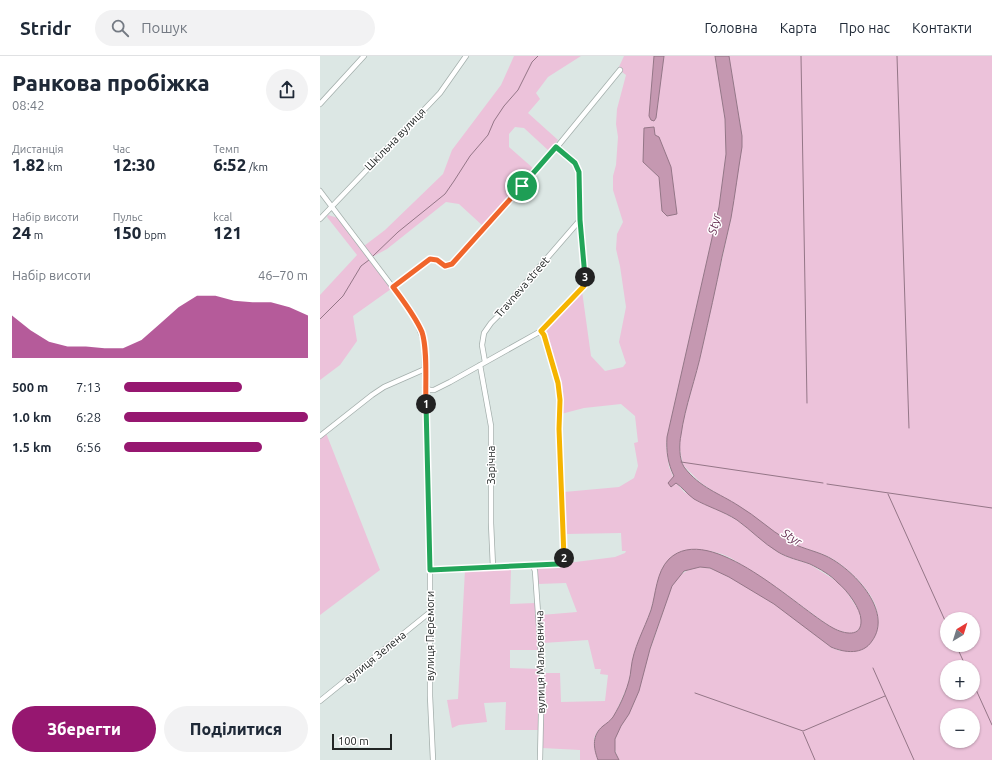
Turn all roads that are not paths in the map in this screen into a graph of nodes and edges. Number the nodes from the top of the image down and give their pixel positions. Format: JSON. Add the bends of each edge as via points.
{"nodes":[{"id":1,"x":364,"y":56,"type":"edge"},
{"id":2,"x":466,"y":56,"type":"edge"},
{"id":3,"x":620,"y":70,"type":"dead end"},
{"id":4,"x":320,"y":104,"type":"edge"},
{"id":5,"x":556,"y":147,"type":"junction"},
{"id":6,"x":320,"y":191,"type":"edge"},
{"id":7,"x":331,"y":207,"type":"junction"},
{"id":8,"x":320,"y":219,"type":"edge"},
{"id":9,"x":580,"y":220,"type":"junction"},
{"id":10,"x":393,"y":287,"type":"junction"},
{"id":11,"x":541,"y":331,"type":"junction"},
{"id":12,"x":486,"y":362,"type":"junction"},
{"id":13,"x":480,"y":365,"type":"junction"},
{"id":14,"x":425,"y":369,"type":"junction"},
{"id":15,"x":425,"y":388,"type":"junction"},
{"id":16,"x":320,"y":436,"type":"edge"},
{"id":17,"x":533,"y":565,"type":"junction"},
{"id":18,"x":493,"y":567,"type":"junction"},
{"id":19,"x":430,"y":570,"type":"junction"},
{"id":20,"x":429,"y":613,"type":"junction"},
{"id":21,"x":320,"y":701,"type":"edge"},
{"id":22,"x":433,"y":760,"type":"edge"},
{"id":23,"x":540,"y":760,"type":"edge"}],
"edges":[{"from":1,"to":4,"type":"street"},
{"from":2,"to":7,"type":"street","name":"Шкільна вулиця","via":[[440,93]]},
{"from":3,"to":5,"type":"street"},
{"from":5,"to":9,"type":"street","via":[[575,163],[579,172]]},
{"from":5,"to":10,"type":"street","via":[[452,264],[445,266],[437,260],[430,259]]},
{"from":6,"to":7,"type":"street","name":"вулиця Перемоги"},
{"from":7,"to":8,"type":"street","name":"Шкільна вулиця"},
{"from":7,"to":10,"type":"street","name":"вулиця Перемоги"},
{"from":9,"to":11,"type":"street","via":[[584,286]]},
{"from":9,"to":12,"type":"street","name":"Travneva street","via":[[487,328],[482,339]]},
{"from":10,"to":14,"type":"street","name":"вулиця Перемоги","via":[[410,310],[422,333]]},
{"from":11,"to":12,"type":"street"},
{"from":11,"to":17,"type":"street","via":[[558,383],[560,400],[564,558],[558,564]]},
{"from":12,"to":13,"type":"street"},
{"from":13,"to":15,"type":"street","via":[[434,390]]},
{"from":13,"to":18,"type":"street","name":"Зарічна","via":[[491,426]]},
{"from":14,"to":15,"type":"street","name":"вулиця Перемоги"},
{"from":14,"to":16,"type":"street","via":[[384,387]]},
{"from":15,"to":19,"type":"street","name":"вулиця Перемоги"},
{"from":17,"to":18,"type":"street"},
{"from":17,"to":23,"type":"street","name":"вулиця Мальовнича","via":[[537,586],[542,669]]},
{"from":18,"to":19,"type":"street"},
{"from":19,"to":20,"type":"street","name":"вулиця Перемоги"},
{"from":20,"to":21,"type":"street","name":"вулиця Зелена"},
{"from":20,"to":22,"type":"street","name":"вулиця Перемоги"}]}
